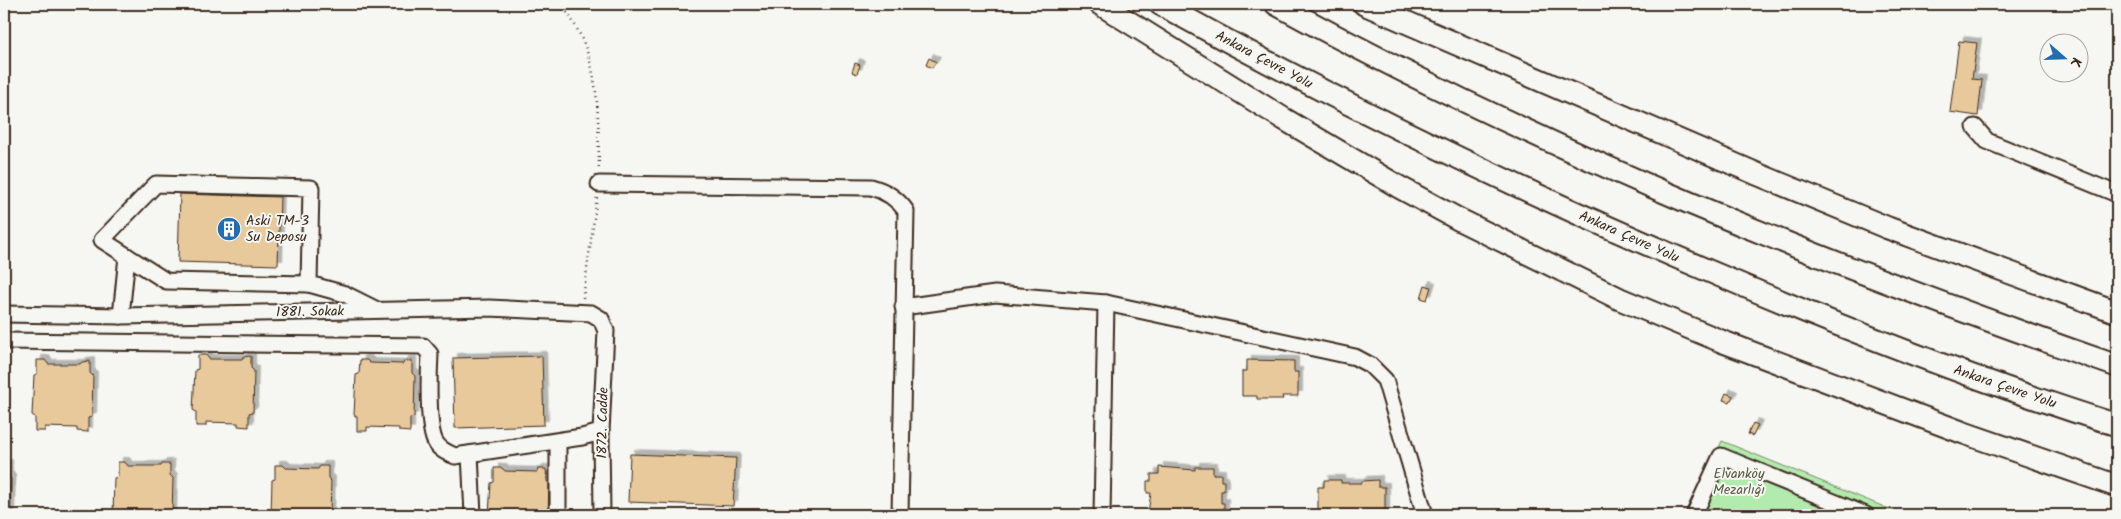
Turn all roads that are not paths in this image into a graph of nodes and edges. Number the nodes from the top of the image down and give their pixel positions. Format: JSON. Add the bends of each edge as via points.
{"nodes":[{"id":1,"x":1100,"y":4,"type":"edge"},
{"id":2,"x":1160,"y":4,"type":"edge"},
{"id":3,"x":1276,"y":4,"type":"edge"},
{"id":4,"x":1364,"y":4,"type":"edge"},
{"id":5,"x":1976,"y":128,"type":"dead end"},
{"id":6,"x":599,"y":184,"type":"road end"},
{"id":7,"x":2117,"y":194,"type":"edge"},
{"id":8,"x":127,"y":256,"type":"junction"},
{"id":9,"x":310,"y":284,"type":"junction"},
{"id":10,"x":1106,"y":302,"type":"junction"},
{"id":11,"x":903,"y":307,"type":"junction"},
{"id":12,"x":378,"y":310,"type":"junction"},
{"id":13,"x":2117,"y":312,"type":"edge"},
{"id":14,"x":4,"y":314,"type":"edge"},
{"id":15,"x":121,"y":316,"type":"junction"},
{"id":16,"x":606,"y":331,"type":"joint"},
{"id":17,"x":4,"y":341,"type":"edge"},
{"id":18,"x":2117,"y":366,"type":"edge"},
{"id":19,"x":2117,"y":425,"type":"edge"},
{"id":20,"x":601,"y":432,"type":"junction"},
{"id":21,"x":558,"y":441,"type":"junction"},
{"id":22,"x":470,"y":454,"type":"junction"},
{"id":23,"x":2117,"y":486,"type":"edge"},
{"id":24,"x":473,"y":515,"type":"edge"},
{"id":25,"x":558,"y":515,"type":"edge"},
{"id":26,"x":602,"y":515,"type":"edge"},
{"id":27,"x":900,"y":515,"type":"edge"},
{"id":28,"x":1102,"y":515,"type":"edge"},
{"id":29,"x":1425,"y":515,"type":"edge"},
{"id":30,"x":1694,"y":515,"type":"edge"},
{"id":31,"x":1866,"y":515,"type":"edge"}],
"edges":[{"from":1,"to":23,"type":"highway","via":[[1399,187],[1620,299],[1955,430]]},
{"from":2,"to":19,"type":"highway","name":"Ankara Çevre Yolu","via":[[1259,59],[1491,175],[1612,230],[1916,355]]},
{"from":3,"to":18,"type":"highway","via":[[1508,121],[1687,201],[1892,284]]},
{"from":4,"to":13,"type":"highway","via":[[1888,228]]},
{"from":5,"to":7,"type":"street","via":[[1987,141]]},
{"from":6,"to":11,"type":"street","via":[[879,189],[894,197],[906,211]]},
{"from":8,"to":9,"type":"street","via":[[166,281]]},
{"from":8,"to":9,"type":"street","via":[[102,240],[156,184],[311,188]]},
{"from":8,"to":15,"type":"street"},
{"from":9,"to":12,"type":"street","via":[[345,294]]},
{"from":10,"to":11,"type":"street","via":[[994,294]]},
{"from":10,"to":28,"type":"street"},
{"from":10,"to":29,"type":"street","via":[[1363,360],[1385,380]]},
{"from":11,"to":27,"type":"street"},
{"from":12,"to":15,"type":"street","name":"1881. Sokak"},
{"from":12,"to":16,"type":"street","name":"1881. Sokak","via":[[489,308],[591,312],[601,319]]},
{"from":14,"to":15,"type":"street","name":"1881. Sokak"},
{"from":16,"to":20,"type":"street","name":"1872. Cadde"},
{"from":17,"to":22,"type":"street","via":[[423,346],[430,354],[435,442],[455,456]]},
{"from":20,"to":21,"type":"street"},
{"from":20,"to":26,"type":"street","name":"1872. Cadde"},
{"from":21,"to":22,"type":"street"},
{"from":21,"to":25,"type":"street"},
{"from":22,"to":24,"type":"street"},
{"from":30,"to":31,"type":"street","via":[[1721,456]]}]}
